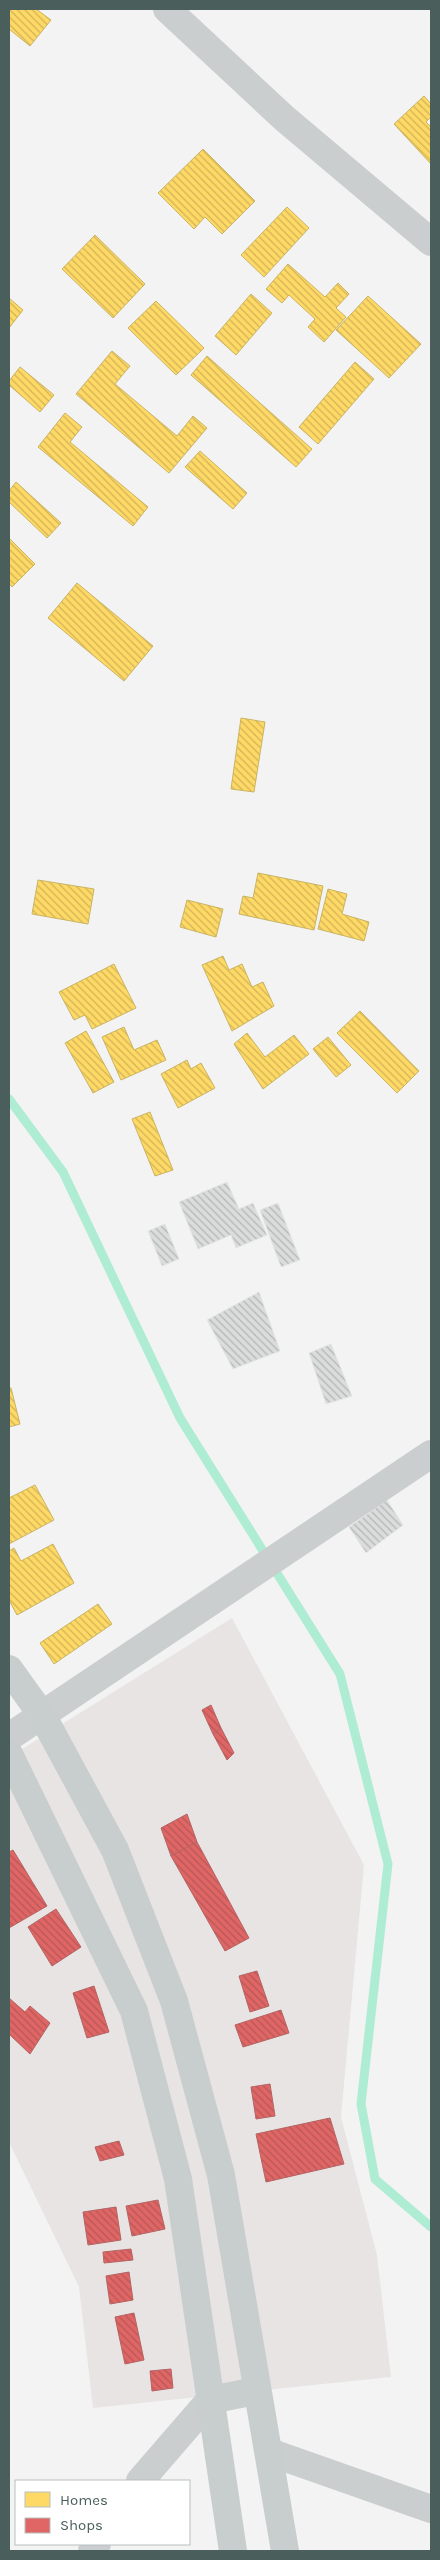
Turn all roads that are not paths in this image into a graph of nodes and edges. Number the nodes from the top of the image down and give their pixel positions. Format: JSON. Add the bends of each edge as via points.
{"nodes":[{"id":1,"x":167,"y":9,"type":"edge"},
{"id":2,"x":431,"y":242,"type":"edge"},
{"id":3,"x":431,"y":1454,"type":"edge"},
{"id":4,"x":9,"y":1669,"type":"edge"},
{"id":5,"x":42,"y":1714,"type":"junction"},
{"id":6,"x":9,"y":1737,"type":"edge"},
{"id":7,"x":9,"y":1754,"type":"edge"},
{"id":8,"x":256,"y":2391,"type":"junction"},
{"id":9,"x":210,"y":2400,"type":"junction"},
{"id":10,"x":269,"y":2452,"type":"junction"},
{"id":11,"x":141,"y":2480,"type":"edge"},
{"id":12,"x":431,"y":2509,"type":"edge"},
{"id":13,"x":233,"y":2551,"type":"edge"},
{"id":14,"x":285,"y":2551,"type":"edge"}],
"edges":[{"from":1,"to":2,"type":"street","via":[[284,118]]},
{"from":3,"to":5,"type":"street"},
{"from":4,"to":5,"type":"main road"},
{"from":5,"to":6,"type":"street"},
{"from":5,"to":8,"type":"main road","via":[[115,1850],[174,2001],[221,2175]]},
{"from":7,"to":9,"type":"main road","via":[[134,2011],[178,2179]]},
{"from":8,"to":9,"type":"main road"},
{"from":8,"to":10,"type":"main road"},
{"from":9,"to":11,"type":"street"},
{"from":9,"to":13,"type":"main road"},
{"from":10,"to":12,"type":"street"},
{"from":10,"to":14,"type":"main road"}]}
